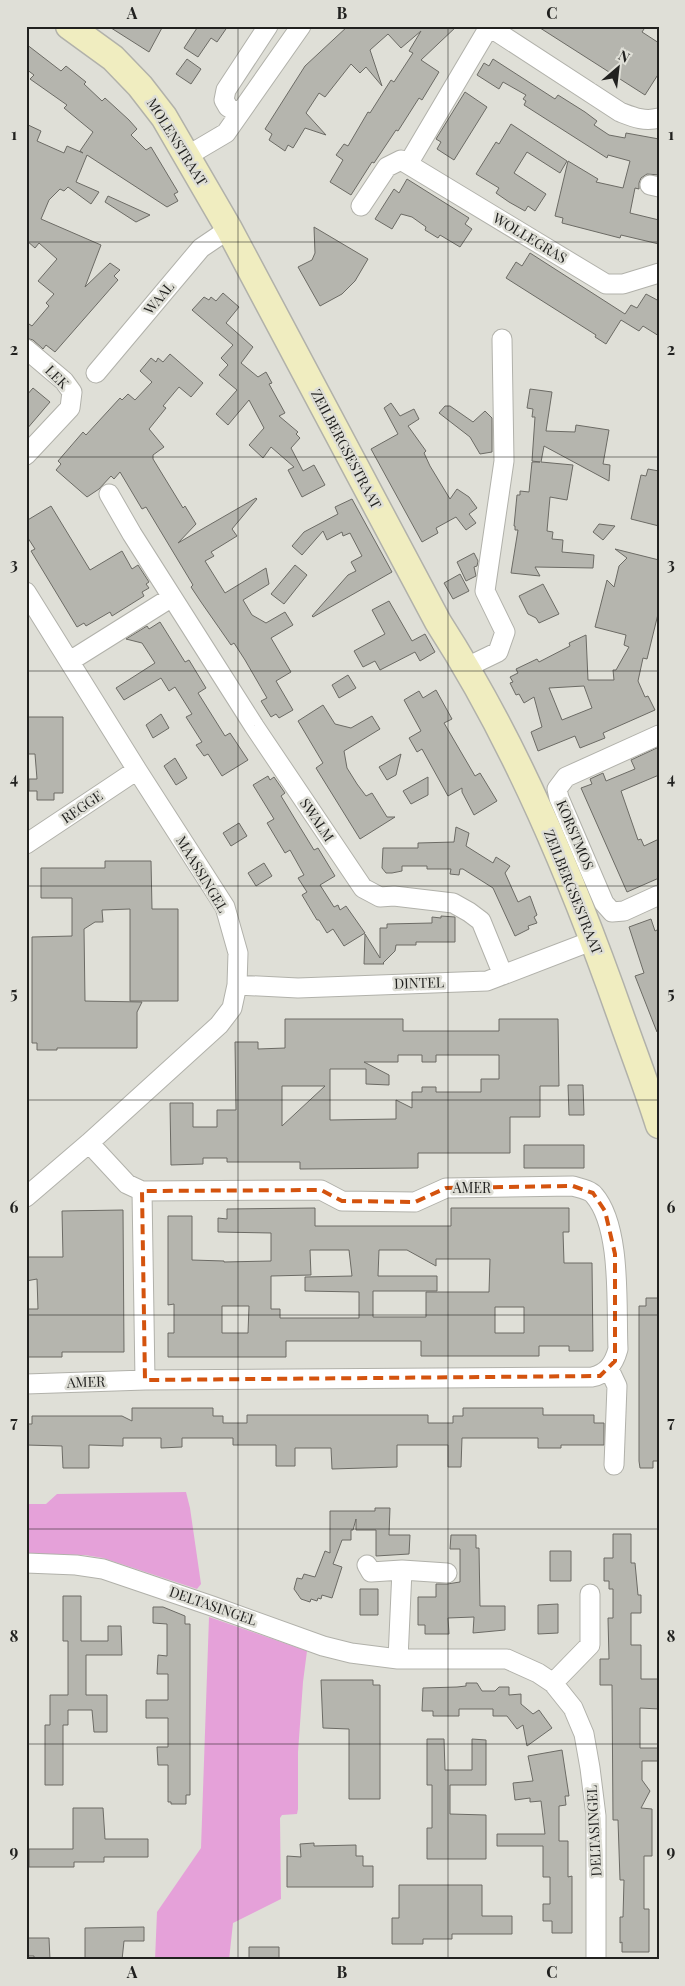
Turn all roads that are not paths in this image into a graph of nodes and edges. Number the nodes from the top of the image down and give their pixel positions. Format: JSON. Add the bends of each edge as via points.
{"nodes":[{"id":1,"x":69,"y":26,"type":"edge"},
{"id":2,"x":268,"y":26,"type":"edge"},
{"id":3,"x":301,"y":26,"type":"edge"},
{"id":4,"x":489,"y":26,"type":"edge"},
{"id":5,"x":239,"y":114,"type":"junction"},
{"id":6,"x":659,"y":118,"type":"edge"},
{"id":7,"x":188,"y":156,"type":"junction"},
{"id":8,"x":408,"y":164,"type":"junction"},
{"id":9,"x":361,"y":206,"type":"dead end"},
{"id":10,"x":229,"y":229,"type":"junction"},
{"id":11,"x":659,"y":273,"type":"edge"},
{"id":12,"x":502,"y":339,"type":"dead end"},
{"id":13,"x":26,"y":349,"type":"edge"},
{"id":14,"x":96,"y":373,"type":"dead end"},
{"id":15,"x":26,"y":455,"type":"edge"},
{"id":16,"x":109,"y":494,"type":"dead end"},
{"id":17,"x":26,"y":592,"type":"edge"},
{"id":18,"x":172,"y":597,"type":"junction"},
{"id":19,"x":70,"y":661,"type":"junction"},
{"id":20,"x":467,"y":667,"type":"junction"},
{"id":21,"x":659,"y":734,"type":"edge"},
{"id":22,"x":137,"y":770,"type":"junction"},
{"id":23,"x":26,"y":844,"type":"edge"},
{"id":24,"x":659,"y":895,"type":"edge"},
{"id":25,"x":594,"y":940,"type":"junction"},
{"id":26,"x":503,"y":975,"type":"junction"},
{"id":27,"x":237,"y":985,"type":"junction"},
{"id":28,"x":658,"y":1119,"type":"edge"},
{"id":29,"x":89,"y":1143,"type":"junction"},
{"id":30,"x":142,"y":1191,"type":"junction"},
{"id":31,"x":26,"y":1197,"type":"edge"},
{"id":32,"x":609,"y":1369,"type":"junction"},
{"id":33,"x":145,"y":1380,"type":"junction"},
{"id":34,"x":26,"y":1384,"type":"edge"},
{"id":35,"x":614,"y":1465,"type":"dead end"},
{"id":36,"x":26,"y":1563,"type":"edge"},
{"id":37,"x":367,"y":1565,"type":"dead end"},
{"id":38,"x":402,"y":1570,"type":"junction"},
{"id":39,"x":447,"y":1573,"type":"dead end"},
{"id":40,"x":590,"y":1594,"type":"dead end"},
{"id":41,"x":398,"y":1659,"type":"junction"},
{"id":42,"x":553,"y":1683,"type":"junction"},
{"id":43,"x":596,"y":1960,"type":"edge"}],
"edges":[{"from":1,"to":7,"type":"street","name":"MOLENSTRAAT","via":[[113,58],[140,86]]},
{"from":2,"to":5,"type":"street","via":[[226,90],[224,100]]},
{"from":3,"to":5,"type":"street"},
{"from":4,"to":6,"type":"street","via":[[620,112],[636,119]]},
{"from":4,"to":8,"type":"street"},
{"from":5,"to":7,"type":"street","via":[[226,133]]},
{"from":7,"to":10,"type":"street","name":"MOLENSTRAAT"},
{"from":8,"to":9,"type":"street","via":[[401,160],[387,167]]},
{"from":8,"to":11,"type":"street","name":"WOLLEGRAS","via":[[606,284],[622,284]]},
{"from":10,"to":14,"type":"street","name":"WAAL","via":[[201,248]]},
{"from":10,"to":20,"type":"street","name":"ZEILBERGSESTRAAT","via":[[438,622]]},
{"from":12,"to":20,"type":"street","via":[[504,461],[486,591],[505,632],[498,652]]},
{"from":13,"to":15,"type":"street","name":"LEK","via":[[64,381],[72,392],[70,408]]},
{"from":16,"to":18,"type":"street","name":"SWALM"},
{"from":17,"to":19,"type":"street","name":"MAASSINGEL"},
{"from":18,"to":19,"type":"street"},
{"from":18,"to":26,"type":"street","name":"SWALM","via":[[362,888],[380,897],[453,903],[469,912],[481,921]]},
{"from":19,"to":22,"type":"street","name":"MAASSINGEL"},
{"from":20,"to":25,"type":"street","name":"ZEILBERGSESTRAAT","via":[[533,795]]},
{"from":21,"to":24,"type":"street","name":"KORSTMOS","via":[[566,777],[557,789],[604,903],[612,912],[624,911]]},
{"from":22,"to":23,"type":"street","name":"REGGE"},
{"from":22,"to":27,"type":"street","name":"MAASSINGEL","via":[[225,907],[238,953]]},
{"from":25,"to":26,"type":"street","name":"DINTEL"},
{"from":25,"to":28,"type":"street","name":"ZEILBERGSESTRAAT"},
{"from":26,"to":27,"type":"street","name":"DINTEL","via":[[486,981],[298,988]]},
{"from":27,"to":29,"type":"street","name":"MAASSINGEL","via":[[232,1008],[219,1026]]},
{"from":29,"to":30,"type":"street","via":[[128,1184]]},
{"from":29,"to":31,"type":"street","name":"MAASSINGEL"},
{"from":30,"to":32,"type":"street","name":"AMER","via":[[321,1190],[342,1201],[414,1202],[446,1188],[573,1186],[593,1193],[605,1211],[615,1254],[618,1349]]},
{"from":30,"to":33,"type":"street"},
{"from":32,"to":33,"type":"street","name":"AMER","via":[[600,1376],[592,1377]]},
{"from":32,"to":35,"type":"street","via":[[617,1386]]},
{"from":33,"to":34,"type":"street","name":"AMER"},
{"from":36,"to":41,"type":"street","name":"DELTASINGEL","via":[[103,1569],[323,1646]]},
{"from":37,"to":38,"type":"street","via":[[371,1572]]},
{"from":38,"to":39,"type":"street"},
{"from":38,"to":41,"type":"street"},
{"from":40,"to":42,"type":"street","via":[[590,1645]]},
{"from":41,"to":42,"type":"street","name":"DELTASINGEL","via":[[506,1658]]},
{"from":42,"to":43,"type":"street","name":"DELTASINGEL","via":[[573,1708],[584,1734],[590,1768],[596,1816]]}]}
